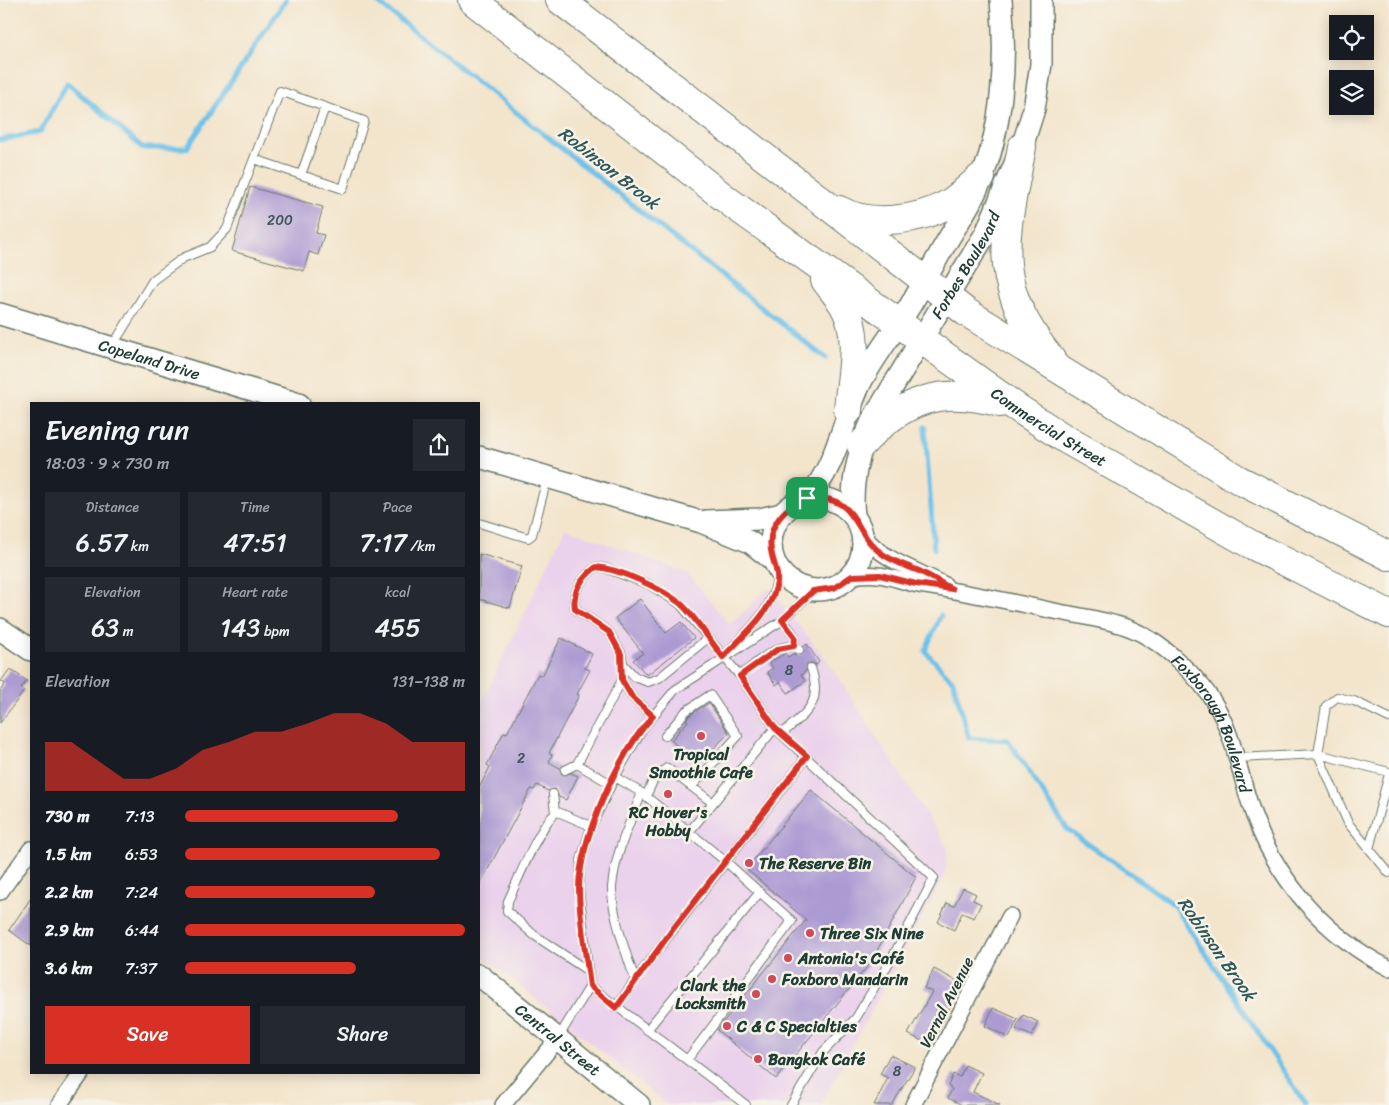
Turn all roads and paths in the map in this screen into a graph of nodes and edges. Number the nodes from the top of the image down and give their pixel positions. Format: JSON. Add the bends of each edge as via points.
{"nodes":[{"id":1,"x":472,"y":0,"type":"edge"},
{"id":2,"x":560,"y":0,"type":"edge"},
{"id":3,"x":1001,"y":0,"type":"edge"},
{"id":4,"x":1041,"y":0,"type":"edge"},
{"id":5,"x":325,"y":107,"type":"junction"},
{"id":6,"x":1022,"y":147,"type":"junction"},
{"id":7,"x":254,"y":159,"type":"junction"},
{"id":8,"x":301,"y":175,"type":"junction"},
{"id":9,"x":981,"y":178,"type":"junction"},
{"id":10,"x":816,"y":198,"type":"junction"},
{"id":11,"x":812,"y":263,"type":"junction"},
{"id":12,"x":925,"y":282,"type":"junction"},
{"id":13,"x":948,"y":299,"type":"junction"},
{"id":14,"x":0,"y":314,"type":"edge"},
{"id":15,"x":898,"y":325,"type":"junction"},
{"id":16,"x":921,"y":340,"type":"junction"},
{"id":17,"x":112,"y":348,"type":"junction"},
{"id":18,"x":1060,"y":370,"type":"junction"},
{"id":19,"x":292,"y":402,"type":"edge"},
{"id":20,"x":1016,"y":407,"type":"junction"},
{"id":21,"x":848,"y":411,"type":"junction"},
{"id":22,"x":861,"y":445,"type":"junction"},
{"id":23,"x":480,"y":457,"type":"edge"},
{"id":24,"x":548,"y":477,"type":"junction"},
{"id":25,"x":807,"y":498,"type":"junction"},
{"id":26,"x":782,"y":514,"type":"junction"},
{"id":27,"x":854,"y":516,"type":"junction"},
{"id":28,"x":480,"y":522,"type":"edge"},
{"id":29,"x":701,"y":522,"type":"junction"},
{"id":30,"x":863,"y":536,"type":"junction"},
{"id":31,"x":1389,"y":556,"type":"edge"},
{"id":32,"x":775,"y":565,"type":"junction"},
{"id":33,"x":852,"y":576,"type":"junction"},
{"id":34,"x":952,"y":589,"type":"junction"},
{"id":35,"x":813,"y":591,"type":"junction"},
{"id":36,"x":1389,"y":614,"type":"edge"},
{"id":37,"x":782,"y":620,"type":"junction"},
{"id":38,"x":0,"y":629,"type":"edge"},
{"id":39,"x":708,"y":638,"type":"junction"},
{"id":40,"x":30,"y":649,"type":"edge"},
{"id":41,"x":723,"y":657,"type":"junction"},
{"id":42,"x":623,"y":664,"type":"junction"},
{"id":43,"x":811,"y":668,"type":"dead end"},
{"id":44,"x":740,"y":676,"type":"junction"},
{"id":45,"x":622,"y":680,"type":"junction"},
{"id":46,"x":653,"y":716,"type":"junction"},
{"id":47,"x":1389,"y":718,"type":"edge"},
{"id":48,"x":775,"y":728,"type":"junction"},
{"id":49,"x":782,"y":734,"type":"junction"},
{"id":50,"x":665,"y":736,"type":"dead end"},
{"id":51,"x":1318,"y":754,"type":"junction"},
{"id":52,"x":807,"y":756,"type":"junction"},
{"id":53,"x":1237,"y":758,"type":"junction"},
{"id":54,"x":577,"y":764,"type":"junction"},
{"id":55,"x":565,"y":770,"type":"dead end"},
{"id":56,"x":1389,"y":773,"type":"edge"},
{"id":57,"x":613,"y":780,"type":"junction"},
{"id":58,"x":692,"y":786,"type":"junction"},
{"id":59,"x":553,"y":794,"type":"dead end"},
{"id":60,"x":644,"y":794,"type":"junction"},
{"id":61,"x":713,"y":803,"type":"junction"},
{"id":62,"x":555,"y":813,"type":"junction"},
{"id":63,"x":592,"y":826,"type":"junction"},
{"id":64,"x":689,"y":832,"type":"junction"},
{"id":65,"x":1369,"y":849,"type":"junction"},
{"id":66,"x":30,"y":850,"type":"edge"},
{"id":67,"x":725,"y":861,"type":"junction"},
{"id":68,"x":1389,"y":873,"type":"edge"},
{"id":69,"x":0,"y":892,"type":"edge"},
{"id":70,"x":760,"y":892,"type":"junction"},
{"id":71,"x":1010,"y":916,"type":"dead end"},
{"id":72,"x":1389,"y":968,"type":"edge"},
{"id":73,"x":588,"y":971,"type":"junction"},
{"id":74,"x":480,"y":975,"type":"edge"},
{"id":75,"x":635,"y":980,"type":"junction"},
{"id":76,"x":590,"y":986,"type":"junction"},
{"id":77,"x":616,"y":1008,"type":"junction"},
{"id":78,"x":647,"y":1030,"type":"junction"},
{"id":79,"x":557,"y":1040,"type":"junction"},
{"id":80,"x":688,"y":1060,"type":"junction"},
{"id":81,"x":81,"y":1074,"type":"edge"},
{"id":82,"x":59,"y":1105,"type":"edge"},
{"id":83,"x":503,"y":1105,"type":"edge"},
{"id":84,"x":639,"y":1105,"type":"edge"},
{"id":85,"x":746,"y":1105,"type":"edge"},
{"id":86,"x":791,"y":1105,"type":"edge"},
{"id":87,"x":913,"y":1105,"type":"edge"}],
"edges":[{"from":1,"to":11,"type":"highway","name":"Commercial Street"},
{"from":2,"to":10,"type":"highway"},
{"from":3,"to":9,"type":"street","name":"Forbes Boulevard","via":[[1004,47],[1001,88],[997,121]]},
{"from":4,"to":6,"type":"street","name":"Forbes Boulevard","via":[[1041,64],[1034,110]]},
{"from":5,"to":7,"type":"lane","via":[[280,91]]},
{"from":5,"to":8,"type":"lane"},
{"from":5,"to":8,"type":"lane","via":[[364,121],[343,189]]},
{"from":6,"to":13,"type":"street","name":"Forbes Boulevard","via":[[986,233]]},
{"from":6,"to":18,"type":"highway","via":[[1008,222],[1006,250],[1010,288],[1027,324]]},
{"from":7,"to":8,"type":"lane"},
{"from":7,"to":17,"type":"lane","via":[[227,229],[210,247],[183,258],[153,280]]},
{"from":9,"to":10,"type":"highway","via":[[947,205],[910,218],[851,217]]},
{"from":9,"to":12,"type":"street","name":"Forbes Boulevard"},
{"from":10,"to":12,"type":"highway"},
{"from":11,"to":15,"type":"highway","name":"Commercial Street"},
{"from":11,"to":21,"type":"highway","via":[[845,306],[850,322],[854,353]]},
{"from":12,"to":13,"type":"highway"},
{"from":12,"to":15,"type":"street","name":"Forbes Boulevard"},
{"from":13,"to":16,"type":"street","name":"Forbes Boulevard"},
{"from":13,"to":18,"type":"highway"},
{"from":14,"to":17,"type":"street","name":"Copeland Drive"},
{"from":15,"to":16,"type":"highway","name":"Commercial Street"},
{"from":15,"to":21,"type":"street","name":"Forbes Boulevard","via":[[862,381]]},
{"from":16,"to":20,"type":"highway","name":"Commercial Street"},
{"from":16,"to":22,"type":"street","name":"Forbes Boulevard"},
{"from":17,"to":19,"type":"street","name":"Copeland Drive"},
{"from":18,"to":31,"type":"highway","via":[[1239,480]]},
{"from":20,"to":22,"type":"highway","via":[[975,395],[938,397],[901,410],[880,424]]},
{"from":20,"to":36,"type":"highway","name":"Commercial Street","via":[[1067,440],[1252,545]]},
{"from":21,"to":25,"type":"street","name":"Forbes Boulevard","via":[[829,468],[820,485]]},
{"from":22,"to":27,"type":"street","name":"Forbes Boulevard","via":[[852,499]]},
{"from":23,"to":24,"type":"street"},
{"from":24,"to":28,"type":"lane","via":[[532,535],[528,538]]},
{"from":24,"to":29,"type":"street"},
{"from":25,"to":26,"type":"street"},
{"from":25,"to":27,"type":"street","name":"Foxborough Boulevard","via":[[838,502]]},
{"from":26,"to":29,"type":"street","via":[[760,519]]},
{"from":26,"to":32,"type":"street","via":[[770,541]]},
{"from":27,"to":30,"type":"street","name":"Foxborough Boulevard"},
{"from":29,"to":32,"type":"street","via":[[750,542]]},
{"from":30,"to":33,"type":"street","via":[[862,557]]},
{"from":30,"to":34,"type":"street","name":"Foxborough Boulevard","via":[[886,557]]},
{"from":32,"to":35,"type":"street","via":[[793,584]]},
{"from":32,"to":41,"type":"lane","via":[[777,586],[770,604]]},
{"from":33,"to":34,"type":"street","name":"Foxborough Boulevard","via":[[880,575]]},
{"from":33,"to":35,"type":"street","name":"Foxborough Boulevard","via":[[834,588]]},
{"from":34,"to":53,"type":"street","name":"Foxborough Boulevard","via":[[1126,627],[1145,637],[1200,683],[1218,709]]},
{"from":35,"to":37,"type":"lane"},
{"from":37,"to":41,"type":"lane"},
{"from":37,"to":44,"type":"lane","via":[[795,637],[797,648],[778,649]]},
{"from":38,"to":40,"type":"street"},
{"from":39,"to":41,"type":"lane"},
{"from":39,"to":42,"type":"lane","via":[[659,678],[648,682],[635,677]]},
{"from":39,"to":42,"type":"lane","via":[[680,604],[648,584],[596,567],[584,577],[575,593],[575,609],[609,632]]},
{"from":41,"to":44,"type":"lane"},
{"from":41,"to":46,"type":"lane","via":[[675,690]]},
{"from":42,"to":45,"type":"lane"},
{"from":43,"to":49,"type":"lane","via":[[816,694],[814,702]]},
{"from":44,"to":48,"type":"lane"},
{"from":45,"to":46,"type":"lane","via":[[632,697]]},
{"from":45,"to":54,"type":"lane"},
{"from":46,"to":57,"type":"lane"},
{"from":47,"to":51,"type":"lane","via":[[1354,701],[1337,697],[1326,706]]},
{"from":48,"to":49,"type":"lane"},
{"from":48,"to":61,"type":"lane"},
{"from":49,"to":52,"type":"lane"},
{"from":50,"to":58,"type":"lane","via":[[686,711],[710,695],[738,736]]},
{"from":51,"to":53,"type":"lane"},
{"from":51,"to":56,"type":"lane"},
{"from":51,"to":65,"type":"lane","via":[[1348,823]]},
{"from":52,"to":67,"type":"lane"},
{"from":52,"to":86,"type":"lane","via":[[934,878],[856,1018],[823,1052]]},
{"from":53,"to":72,"type":"street","name":"Foxborough Boulevard","via":[[1254,817],[1283,872],[1300,896],[1343,941]]},
{"from":54,"to":55,"type":"lane"},
{"from":54,"to":57,"type":"lane"},
{"from":56,"to":65,"type":"lane"},
{"from":57,"to":60,"type":"lane"},
{"from":57,"to":63,"type":"lane"},
{"from":58,"to":60,"type":"lane","via":[[667,768],[655,777]]},
{"from":58,"to":61,"type":"lane"},
{"from":59,"to":62,"type":"lane"},
{"from":60,"to":64,"type":"lane"},
{"from":60,"to":75,"type":"lane","via":[[618,852],[612,889]]},
{"from":61,"to":64,"type":"lane"},
{"from":62,"to":63,"type":"lane"},
{"from":62,"to":73,"type":"lane","via":[[536,840],[508,901],[507,911],[534,935]]},
{"from":63,"to":73,"type":"lane","via":[[581,861],[579,889]]},
{"from":64,"to":67,"type":"lane"},
{"from":65,"to":68,"type":"lane"},
{"from":66,"to":69,"type":"street"},
{"from":67,"to":70,"type":"lane"},
{"from":67,"to":75,"type":"lane"},
{"from":70,"to":78,"type":"lane"},
{"from":70,"to":80,"type":"lane","via":[[792,921]]},
{"from":71,"to":87,"type":"street","name":"Vernal Avenue"},
{"from":73,"to":76,"type":"lane"},
{"from":74,"to":79,"type":"street","name":"Central Street"},
{"from":75,"to":77,"type":"lane"},
{"from":76,"to":77,"type":"lane"},
{"from":76,"to":79,"type":"lane"},
{"from":77,"to":78,"type":"lane"},
{"from":78,"to":80,"type":"lane"},
{"from":79,"to":83,"type":"street"},
{"from":79,"to":84,"type":"street","name":"Central Street"},
{"from":80,"to":85,"type":"lane"},
{"from":81,"to":82,"type":"street"}]}
